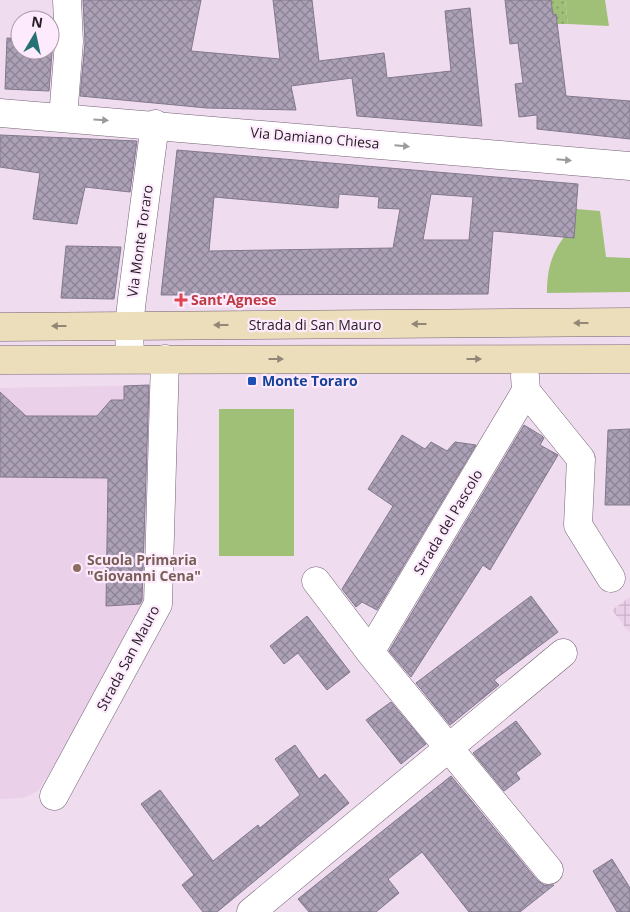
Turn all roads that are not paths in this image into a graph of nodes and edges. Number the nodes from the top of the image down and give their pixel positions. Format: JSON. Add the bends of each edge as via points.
{"nodes":[{"id":1,"x":67,"y":0,"type":"edge"},
{"id":2,"x":0,"y":113,"type":"edge"},
{"id":3,"x":62,"y":118,"type":"junction"},
{"id":4,"x":154,"y":124,"type":"junction"},
{"id":5,"x":630,"y":166,"type":"edge"},
{"id":6,"x":630,"y":322,"type":"edge"},
{"id":7,"x":129,"y":326,"type":"junction"},
{"id":8,"x":0,"y":327,"type":"edge"},
{"id":9,"x":130,"y":359,"type":"junction"},
{"id":10,"x":165,"y":359,"type":"junction"},
{"id":11,"x":523,"y":359,"type":"junction"},
{"id":12,"x":0,"y":360,"type":"edge"},
{"id":13,"x":630,"y":360,"type":"edge"},
{"id":14,"x":526,"y":391,"type":"junction"},
{"id":15,"x":611,"y":578,"type":"dead end"},
{"id":16,"x":316,"y":581,"type":"dead end"},
{"id":17,"x":370,"y":652,"type":"junction"},
{"id":18,"x":563,"y":653,"type":"dead end"},
{"id":19,"x":448,"y":748,"type":"junction"},
{"id":20,"x":54,"y":796,"type":"dead end"},
{"id":21,"x":549,"y":870,"type":"dead end"},
{"id":22,"x":251,"y":912,"type":"edge"}],
"edges":[{"from":1,"to":3,"type":"street","via":[[69,42]]},
{"from":2,"to":3,"type":"street","name":"Via Damiano Chiesa"},
{"from":3,"to":4,"type":"street","name":"Via Damiano Chiesa","one_way":true},
{"from":4,"to":5,"type":"street","name":"Via Damiano Chiesa","one_way":true},
{"from":4,"to":7,"type":"street","name":"Via Monte Toraro"},
{"from":6,"to":7,"type":"main road","name":"Strada di San Mauro","one_way":true},
{"from":7,"to":8,"type":"main road","name":"Strada di San Mauro","one_way":true},
{"from":7,"to":9,"type":"street","name":"Via Monte Toraro"},
{"from":9,"to":10,"type":"main road"},
{"from":9,"to":12,"type":"main road"},
{"from":10,"to":11,"type":"main road","one_way":true},
{"from":10,"to":20,"type":"street","name":"Strada San Mauro","via":[[158,604]]},
{"from":11,"to":13,"type":"main road"},
{"from":11,"to":14,"type":"street"},
{"from":14,"to":15,"type":"street","via":[[581,460],[578,525]]},
{"from":14,"to":17,"type":"street","name":"Strada del Pascolo"},
{"from":16,"to":17,"type":"street"},
{"from":17,"to":19,"type":"street"},
{"from":18,"to":19,"type":"street"},
{"from":19,"to":21,"type":"street"},
{"from":19,"to":22,"type":"street"}]}
